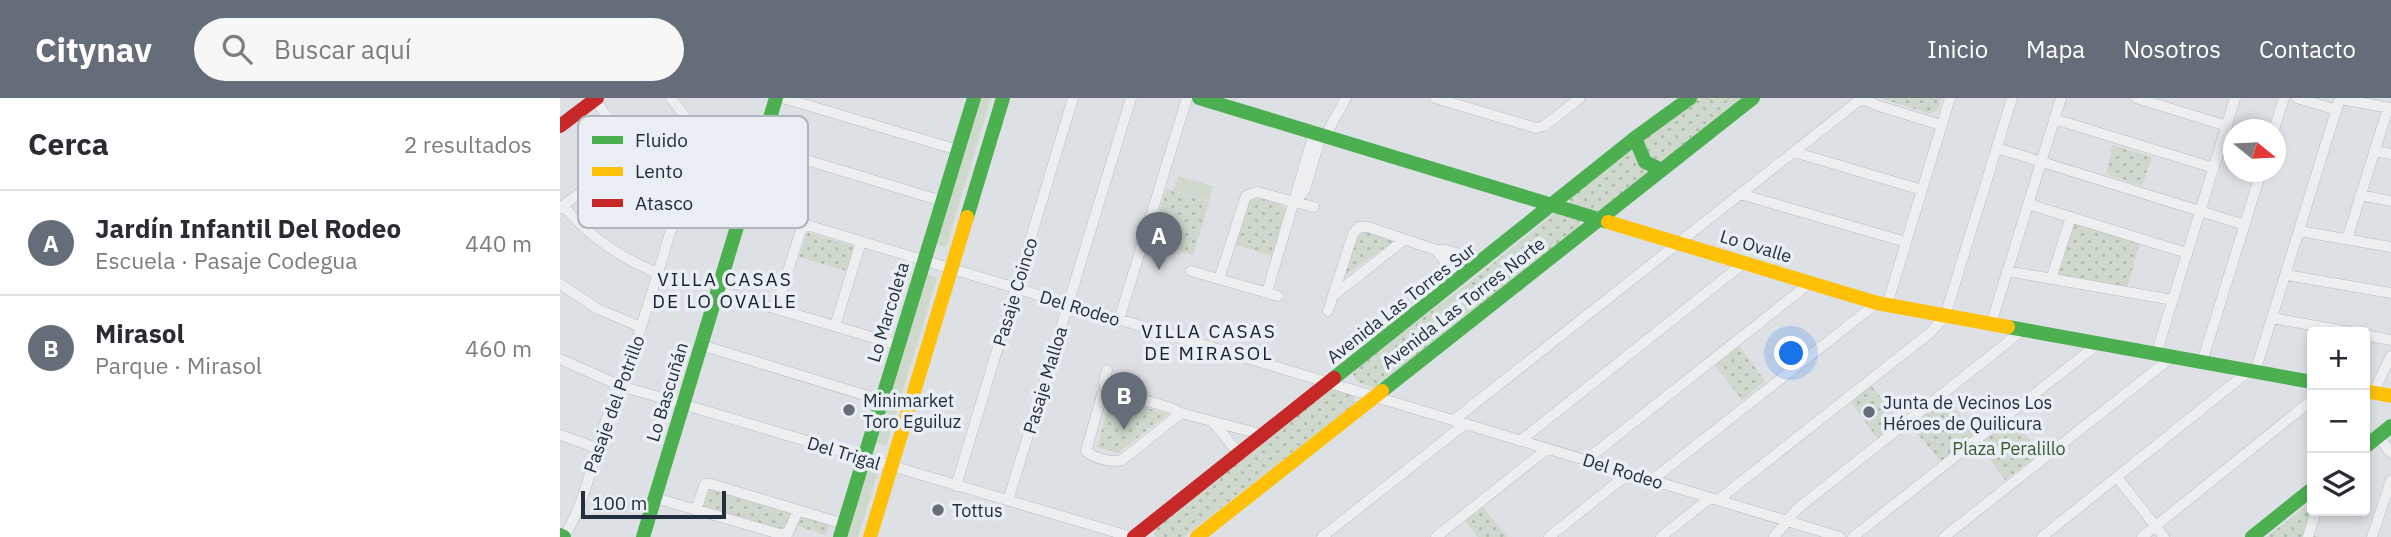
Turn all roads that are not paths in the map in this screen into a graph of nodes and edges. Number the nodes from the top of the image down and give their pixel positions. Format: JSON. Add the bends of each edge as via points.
{"nodes":[{"id":1,"x":671,"y":98,"type":"edge"},
{"id":2,"x":776,"y":98,"type":"edge"},
{"id":3,"x":783,"y":98,"type":"edge"},
{"id":4,"x":972,"y":98,"type":"edge"},
{"id":5,"x":1003,"y":98,"type":"edge"},
{"id":6,"x":1073,"y":98,"type":"edge"},
{"id":7,"x":1130,"y":98,"type":"edge"},
{"id":8,"x":1187,"y":98,"type":"edge"},
{"id":9,"x":1199,"y":98,"type":"edge"},
{"id":10,"x":1346,"y":98,"type":"edge"},
{"id":11,"x":1435,"y":98,"type":"edge"},
{"id":12,"x":1580,"y":98,"type":"edge"},
{"id":13,"x":1753,"y":98,"type":"edge"},
{"id":14,"x":1861,"y":98,"type":"edge"},
{"id":15,"x":1950,"y":98,"type":"edge"},
{"id":16,"x":2012,"y":98,"type":"edge"},
{"id":17,"x":2061,"y":98,"type":"edge"},
{"id":18,"x":2136,"y":98,"type":"edge"},
{"id":19,"x":2235,"y":98,"type":"edge"},
{"id":20,"x":2284,"y":98,"type":"edge"},
{"id":21,"x":2297,"y":98,"type":"edge"},
{"id":22,"x":596,"y":99,"type":"edge"},
{"id":23,"x":2340,"y":99,"type":"edge"},
{"id":24,"x":1683,"y":100,"type":"edge"},
{"id":25,"x":2390,"y":108,"type":"edge"},
{"id":26,"x":2337,"y":110,"type":"junction"},
{"id":27,"x":608,"y":116,"type":"edge"},
{"id":28,"x":685,"y":116,"type":"edge"},
{"id":29,"x":770,"y":116,"type":"edge"},
{"id":30,"x":2054,"y":119,"type":"junction"},
{"id":31,"x":2229,"y":119,"type":"edge"},
{"id":32,"x":2277,"y":119,"type":"edge"},
{"id":33,"x":1941,"y":125,"type":"junction"},
{"id":34,"x":2223,"y":125,"type":"edge"},
{"id":35,"x":560,"y":126,"type":"edge"},
{"id":36,"x":1320,"y":134,"type":"junction"},
{"id":37,"x":1636,"y":138,"type":"junction"},
{"id":38,"x":2223,"y":139,"type":"edge"},
{"id":39,"x":1997,"y":148,"type":"junction"},
{"id":40,"x":958,"y":150,"type":"junction"},
{"id":41,"x":2374,"y":151,"type":"junction"},
{"id":42,"x":1794,"y":152,"type":"junction"},
{"id":43,"x":2391,"y":154,"type":"edge"},
{"id":44,"x":808,"y":161,"type":"edge"},
{"id":45,"x":2041,"y":161,"type":"junction"},
{"id":46,"x":2214,"y":168,"type":"junction"},
{"id":47,"x":1662,"y":170,"type":"junction"},
{"id":48,"x":2258,"y":182,"type":"edge"},
{"id":49,"x":1922,"y":190,"type":"junction"},
{"id":50,"x":578,"y":194,"type":"edge"},
{"id":51,"x":1740,"y":194,"type":"junction"},
{"id":52,"x":2360,"y":195,"type":"junction"},
{"id":53,"x":942,"y":201,"type":"junction"},
{"id":54,"x":2391,"y":201,"type":"edge"},
{"id":55,"x":1294,"y":202,"type":"junction"},
{"id":56,"x":2028,"y":204,"type":"junction"},
{"id":57,"x":1554,"y":205,"type":"junction"},
{"id":58,"x":561,"y":207,"type":"edge"},
{"id":59,"x":1314,"y":207,"type":"dead end"},
{"id":60,"x":2200,"y":211,"type":"junction"},
{"id":61,"x":2071,"y":217,"type":"junction"},
{"id":62,"x":1601,"y":218,"type":"junction"},
{"id":63,"x":578,"y":223,"type":"edge"},
{"id":64,"x":2245,"y":225,"type":"junction"},
{"id":65,"x":808,"y":226,"type":"edge"},
{"id":66,"x":584,"y":228,"type":"edge"},
{"id":67,"x":672,"y":228,"type":"edge"},
{"id":68,"x":737,"y":228,"type":"edge"},
{"id":69,"x":802,"y":228,"type":"edge"},
{"id":70,"x":2299,"y":231,"type":"junction"},
{"id":71,"x":2347,"y":239,"type":"junction"},
{"id":72,"x":1404,"y":240,"type":"junction"},
{"id":73,"x":861,"y":242,"type":"junction"},
{"id":74,"x":1678,"y":242,"type":"junction"},
{"id":75,"x":1906,"y":242,"type":"junction"},
{"id":76,"x":2391,"y":247,"type":"edge"},
{"id":77,"x":1436,"y":250,"type":"junction"},
{"id":78,"x":2187,"y":254,"type":"junction"},
{"id":79,"x":924,"y":261,"type":"junction"},
{"id":80,"x":1483,"y":261,"type":"junction"},
{"id":81,"x":1745,"y":262,"type":"junction"},
{"id":82,"x":951,"y":269,"type":"junction"},
{"id":83,"x":1191,"y":271,"type":"dead end"},
{"id":84,"x":2007,"y":271,"type":"junction"},
{"id":85,"x":658,"y":273,"type":"junction"},
{"id":86,"x":2286,"y":275,"type":"junction"},
{"id":87,"x":1219,"y":279,"type":"junction"},
{"id":88,"x":2051,"y":279,"type":"junction"},
{"id":89,"x":1459,"y":281,"type":"junction"},
{"id":90,"x":1811,"y":282,"type":"junction"},
{"id":91,"x":560,"y":284,"type":"edge"},
{"id":92,"x":1016,"y":288,"type":"junction"},
{"id":93,"x":718,"y":291,"type":"junction"},
{"id":94,"x":1267,"y":292,"type":"junction"},
{"id":95,"x":2391,"y":293,"type":"edge"},
{"id":96,"x":1334,"y":295,"type":"junction"},
{"id":97,"x":1278,"y":296,"type":"dead end"},
{"id":98,"x":2173,"y":300,"type":"junction"},
{"id":99,"x":1068,"y":304,"type":"junction"},
{"id":100,"x":1882,"y":304,"type":"junction"},
{"id":101,"x":776,"y":309,"type":"junction"},
{"id":102,"x":1328,"y":311,"type":"dead end"},
{"id":103,"x":1945,"y":316,"type":"junction"},
{"id":104,"x":2272,"y":318,"type":"junction"},
{"id":105,"x":1119,"y":320,"type":"junction"},
{"id":106,"x":1991,"y":324,"type":"junction"},
{"id":107,"x":835,"y":326,"type":"junction"},
{"id":108,"x":641,"y":327,"type":"junction"},
{"id":109,"x":2322,"y":327,"type":"edge"},
{"id":110,"x":2024,"y":330,"type":"junction"},
{"id":111,"x":2370,"y":336,"type":"edge"},
{"id":112,"x":2391,"y":340,"type":"edge"},
{"id":113,"x":2098,"y":344,"type":"junction"},
{"id":114,"x":701,"y":345,"type":"junction"},
{"id":115,"x":898,"y":345,"type":"junction"},
{"id":116,"x":2156,"y":354,"type":"junction"},
{"id":117,"x":2391,"y":356,"type":"edge"},
{"id":118,"x":2172,"y":357,"type":"junction"},
{"id":119,"x":560,"y":359,"type":"edge"},
{"id":120,"x":2202,"y":362,"type":"junction"},
{"id":121,"x":1107,"y":370,"type":"dead end"},
{"id":122,"x":2252,"y":371,"type":"junction"},
{"id":123,"x":2307,"y":381,"type":"edge"},
{"id":124,"x":1330,"y":383,"type":"junction"},
{"id":125,"x":621,"y":386,"type":"junction"},
{"id":126,"x":2370,"y":390,"type":"edge"},
{"id":127,"x":1106,"y":391,"type":"junction"},
{"id":128,"x":2370,"y":392,"type":"edge"},
{"id":129,"x":2391,"y":396,"type":"edge"},
{"id":130,"x":1375,"y":397,"type":"junction"},
{"id":131,"x":881,"y":400,"type":"junction"},
{"id":132,"x":2307,"y":404,"type":"edge"},
{"id":133,"x":683,"y":405,"type":"junction"},
{"id":134,"x":1181,"y":413,"type":"junction"},
{"id":135,"x":1454,"y":421,"type":"junction"},
{"id":136,"x":1213,"y":422,"type":"junction"},
{"id":137,"x":1465,"y":424,"type":"junction"},
{"id":138,"x":2391,"y":426,"type":"edge"},
{"id":139,"x":560,"y":435,"type":"edge"},
{"id":140,"x":1264,"y":435,"type":"junction"},
{"id":141,"x":2378,"y":436,"type":"junction"},
{"id":142,"x":1520,"y":440,"type":"junction"},
{"id":143,"x":2370,"y":443,"type":"edge"},
{"id":144,"x":597,"y":448,"type":"junction"},
{"id":145,"x":1547,"y":449,"type":"junction"},
{"id":146,"x":2391,"y":453,"type":"edge"},
{"id":147,"x":1239,"y":454,"type":"junction"},
{"id":148,"x":863,"y":459,"type":"junction"},
{"id":149,"x":1586,"y":460,"type":"junction"},
{"id":150,"x":891,"y":467,"type":"junction"},
{"id":151,"x":1629,"y":474,"type":"junction"},
{"id":152,"x":2117,"y":477,"type":"junction"},
{"id":153,"x":1652,"y":480,"type":"junction"},
{"id":154,"x":2391,"y":480,"type":"edge"},
{"id":155,"x":956,"y":486,"type":"junction"},
{"id":156,"x":2307,"y":493,"type":"edge"},
{"id":157,"x":655,"y":498,"type":"junction"},
{"id":158,"x":1714,"y":499,"type":"junction"},
{"id":159,"x":1008,"y":501,"type":"junction"},
{"id":160,"x":696,"y":510,"type":"junction"},
{"id":161,"x":798,"y":510,"type":"junction"},
{"id":162,"x":2314,"y":516,"type":"edge"},
{"id":163,"x":1788,"y":521,"type":"junction"},
{"id":164,"x":2155,"y":526,"type":"junction"},
{"id":165,"x":842,"y":531,"type":"edge"},
{"id":166,"x":563,"y":536,"type":"edge"},
{"id":167,"x":643,"y":537,"type":"edge"},
{"id":168,"x":870,"y":537,"type":"edge"},
{"id":169,"x":1133,"y":537,"type":"edge"},
{"id":170,"x":1197,"y":537,"type":"edge"},
{"id":171,"x":1322,"y":537,"type":"edge"},
{"id":172,"x":1436,"y":537,"type":"edge"},
{"id":173,"x":1549,"y":537,"type":"edge"},
{"id":174,"x":1661,"y":537,"type":"edge"},
{"id":175,"x":1774,"y":537,"type":"edge"},
{"id":176,"x":1840,"y":537,"type":"edge"},
{"id":177,"x":1853,"y":537,"type":"edge"},
{"id":178,"x":1944,"y":537,"type":"edge"},
{"id":179,"x":2042,"y":537,"type":"edge"},
{"id":180,"x":2141,"y":537,"type":"edge"},
{"id":181,"x":2164,"y":537,"type":"edge"},
{"id":182,"x":2252,"y":537,"type":"edge"},
{"id":183,"x":2308,"y":537,"type":"edge"},
{"id":184,"x":2372,"y":537,"type":"edge"}],
"edges":[{"from":1,"to":28,"type":"street"},
{"from":2,"to":29,"type":"street","name":"Lo Bascuñán"},
{"from":3,"to":40,"type":"street"},
{"from":4,"to":40,"type":"street","name":"Lo Marcoleta"},
{"from":5,"to":82,"type":"street"},
{"from":6,"to":92,"type":"street","name":"Pasaje Coinco"},
{"from":7,"to":99,"type":"street","name":"Pasaje Malloa"},
{"from":8,"to":105,"type":"street"},
{"from":9,"to":36,"type":"street","name":"Lo Ovalle"},
{"from":10,"to":36,"type":"street"},
{"from":11,"to":12,"type":"street","via":[[1540,128]]},
{"from":13,"to":47,"type":"street","name":"Avenida Las Torres Norte"},
{"from":14,"to":33,"type":"street"},
{"from":14,"to":42,"type":"street"},
{"from":15,"to":33,"type":"street"},
{"from":16,"to":39,"type":"street"},
{"from":17,"to":30,"type":"street"},
{"from":18,"to":34,"type":"street"},
{"from":19,"to":31,"type":"street"},
{"from":20,"to":32,"type":"street"},
{"from":21,"to":26,"type":"street"},
{"from":22,"to":27,"type":"street","name":"Del Rodeo"},
{"from":22,"to":35,"type":"street"},
{"from":23,"to":25,"type":"street"},
{"from":23,"to":26,"type":"street"},
{"from":24,"to":37,"type":"street","name":"Avenida Las Torres Sur"},
{"from":25,"to":41,"type":"street"},
{"from":26,"to":70,"type":"street"},
{"from":30,"to":45,"type":"street"},
{"from":30,"to":46,"type":"street"},
{"from":33,"to":49,"type":"street"},
{"from":36,"to":55,"type":"street"},
{"from":36,"to":57,"type":"street","name":"Lo Ovalle"},
{"from":37,"to":47,"type":"street","via":[[1646,162]]},
{"from":37,"to":57,"type":"street","name":"Avenida Las Torres Sur"},
{"from":38,"to":46,"type":"street"},
{"from":39,"to":45,"type":"street"},
{"from":39,"to":103,"type":"street"},
{"from":40,"to":53,"type":"street","name":"Lo Marcoleta"},
{"from":41,"to":43,"type":"street"},
{"from":41,"to":52,"type":"street"},
{"from":42,"to":49,"type":"street"},
{"from":42,"to":51,"type":"street"},
{"from":44,"to":53,"type":"street"},
{"from":45,"to":56,"type":"street"},
{"from":45,"to":60,"type":"street"},
{"from":46,"to":60,"type":"street"},
{"from":47,"to":62,"type":"street","name":"Avenida Las Torres Norte"},
{"from":48,"to":64,"type":"street"},
{"from":49,"to":75,"type":"street"},
{"from":50,"to":58,"type":"street"},
{"from":51,"to":74,"type":"street"},
{"from":51,"to":75,"type":"street"},
{"from":52,"to":54,"type":"street"},
{"from":52,"to":71,"type":"street"},
{"from":53,"to":79,"type":"street","name":"Lo Marcoleta"},
{"from":55,"to":59,"type":"street"},
{"from":55,"to":87,"type":"street","via":[[1256,192],[1246,196]]},
{"from":55,"to":94,"type":"street"},
{"from":56,"to":61,"type":"street"},
{"from":56,"to":84,"type":"street"},
{"from":57,"to":62,"type":"street","name":"Lo Ovalle"},
{"from":57,"to":80,"type":"street","name":"Avenida Las Torres Sur"},
{"from":58,"to":63,"type":"street"},
{"from":60,"to":64,"type":"street"},
{"from":60,"to":78,"type":"street"},
{"from":61,"to":78,"type":"street"},
{"from":61,"to":88,"type":"street"},
{"from":62,"to":74,"type":"street","name":"Lo Ovalle"},
{"from":62,"to":130,"type":"street","name":"Avenida Las Torres Norte"},
{"from":64,"to":120,"type":"street"},
{"from":65,"to":73,"type":"street","name":"Del Rodeo"},
{"from":66,"to":85,"type":"street","via":[[609,249]]},
{"from":67,"to":85,"type":"street","name":"Pasaje del Potrillo"},
{"from":68,"to":93,"type":"street","name":"Lo Bascuñán"},
{"from":69,"to":101,"type":"street"},
{"from":70,"to":71,"type":"street"},
{"from":70,"to":86,"type":"street"},
{"from":71,"to":76,"type":"street"},
{"from":72,"to":77,"type":"street"},
{"from":72,"to":96,"type":"street"},
{"from":72,"to":96,"type":"street","via":[[1368,227],[1356,229]]},
{"from":73,"to":79,"type":"street","name":"Del Rodeo"},
{"from":73,"to":107,"type":"street"},
{"from":74,"to":81,"type":"street","name":"Lo Ovalle"},
{"from":74,"to":135,"type":"street"},
{"from":75,"to":100,"type":"street"},
{"from":77,"to":80,"type":"street"},
{"from":77,"to":89,"type":"street"},
{"from":78,"to":98,"type":"street"},
{"from":79,"to":82,"type":"street","name":"Del Rodeo"},
{"from":79,"to":115,"type":"street","name":"Lo Marcoleta"},
{"from":80,"to":89,"type":"street","name":"Avenida Las Torres Sur"},
{"from":81,"to":90,"type":"street","name":"Lo Ovalle"},
{"from":81,"to":142,"type":"street"},
{"from":82,"to":92,"type":"street","name":"Del Rodeo"},
{"from":82,"to":150,"type":"street"},
{"from":83,"to":87,"type":"street"},
{"from":84,"to":88,"type":"street"},
{"from":84,"to":106,"type":"street"},
{"from":85,"to":108,"type":"street","name":"Pasaje del Potrillo"},
{"from":86,"to":95,"type":"street"},
{"from":86,"to":104,"type":"street"},
{"from":87,"to":94,"type":"street"},
{"from":88,"to":98,"type":"street"},
{"from":89,"to":124,"type":"street","name":"Avenida Las Torres Sur"},
{"from":90,"to":100,"type":"street","name":"Lo Ovalle"},
{"from":90,"to":149,"type":"street"},
{"from":91,"to":108,"type":"street","via":[[598,309]]},
{"from":92,"to":99,"type":"street","name":"Del Rodeo"},
{"from":92,"to":155,"type":"street","name":"Pasaje Coinco"},
{"from":93,"to":101,"type":"street"},
{"from":93,"to":114,"type":"street","name":"Lo Bascuñán"},
{"from":94,"to":97,"type":"street"},
{"from":96,"to":102,"type":"street"},
{"from":98,"to":116,"type":"street"},
{"from":99,"to":105,"type":"street","name":"Del Rodeo"},
{"from":99,"to":159,"type":"street","name":"Pasaje Malloa"},
{"from":100,"to":103,"type":"street","name":"Lo Ovalle"},
{"from":100,"to":153,"type":"street"},
{"from":101,"to":107,"type":"street"},
{"from":103,"to":106,"type":"street","name":"Lo Ovalle"},
{"from":103,"to":158,"type":"street","via":[[1931,332]]},
{"from":104,"to":109,"type":"street"},
{"from":104,"to":122,"type":"street"},
{"from":105,"to":124,"type":"street","name":"Del Rodeo"},
{"from":106,"to":110,"type":"street","name":"Lo Ovalle"},
{"from":107,"to":115,"type":"street"},
{"from":108,"to":125,"type":"street","name":"Pasaje del Potrillo"},
{"from":110,"to":113,"type":"street","name":"Lo Ovalle"},
{"from":110,"to":163,"type":"street","via":[[1797,509]]},
{"from":111,"to":112,"type":"street"},
{"from":113,"to":116,"type":"street","name":"Lo Ovalle"},
{"from":113,"to":177,"type":"street"},
{"from":114,"to":131,"type":"street"},
{"from":114,"to":133,"type":"street","name":"Lo Bascuñán"},
{"from":115,"to":131,"type":"street","name":"Lo Marcoleta"},
{"from":116,"to":118,"type":"street","name":"Lo Ovalle"},
{"from":117,"to":126,"type":"street"},
{"from":118,"to":120,"type":"street","name":"Lo Ovalle"},
{"from":118,"to":178,"type":"street"},
{"from":119,"to":125,"type":"street","name":"Del Trigal"},
{"from":120,"to":122,"type":"street","name":"Lo Ovalle"},
{"from":121,"to":127,"type":"street"},
{"from":122,"to":123,"type":"street","name":"Lo Ovalle"},
{"from":122,"to":152,"type":"street"},
{"from":124,"to":130,"type":"street","name":"Del Rodeo"},
{"from":124,"to":140,"type":"street","name":"Avenida Las Torres Sur"},
{"from":125,"to":133,"type":"street","name":"Del Trigal"},
{"from":125,"to":144,"type":"street","name":"Pasaje del Potrillo"},
{"from":127,"to":134,"type":"street"},
{"from":127,"to":134,"type":"street","via":[[1086,447],[1089,454],[1122,460]]},
{"from":128,"to":129,"type":"street"},
{"from":130,"to":135,"type":"street","name":"Del Rodeo"},
{"from":130,"to":170,"type":"street","name":"Avenida Las Torres Norte"},
{"from":131,"to":148,"type":"street","name":"Lo Marcoleta"},
{"from":132,"to":164,"type":"street"},
{"from":133,"to":148,"type":"street","name":"Del Trigal"},
{"from":133,"to":157,"type":"street","name":"Lo Bascuñán"},
{"from":134,"to":136,"type":"street"},
{"from":135,"to":137,"type":"street","name":"Del Rodeo"},
{"from":136,"to":140,"type":"street"},
{"from":136,"to":147,"type":"street"},
{"from":137,"to":142,"type":"street","name":"Del Rodeo"},
{"from":137,"to":171,"type":"street"},
{"from":138,"to":141,"type":"street"},
{"from":139,"to":144,"type":"street"},
{"from":140,"to":147,"type":"street","name":"Avenida Las Torres Sur"},
{"from":141,"to":143,"type":"street"},
{"from":141,"to":146,"type":"street"},
{"from":142,"to":145,"type":"street","name":"Del Rodeo"},
{"from":144,"to":166,"type":"street","name":"Pasaje del Potrillo","via":[[574,519]]},
{"from":145,"to":149,"type":"street","name":"Del Rodeo"},
{"from":145,"to":172,"type":"street"},
{"from":147,"to":169,"type":"street","name":"Avenida Las Torres Sur"},
{"from":148,"to":150,"type":"street","name":"Del Trigal"},
{"from":148,"to":165,"type":"street","name":"Lo Marcoleta"},
{"from":149,"to":151,"type":"street","name":"Del Rodeo"},
{"from":150,"to":155,"type":"street","name":"Del Trigal"},
{"from":150,"to":168,"type":"street"},
{"from":151,"to":153,"type":"street","name":"Del Rodeo"},
{"from":151,"to":173,"type":"street"},
{"from":152,"to":164,"type":"street"},
{"from":152,"to":179,"type":"street"},
{"from":153,"to":158,"type":"street","name":"Del Rodeo"},
{"from":154,"to":184,"type":"street"},
{"from":155,"to":159,"type":"street","name":"Del Trigal"},
{"from":156,"to":182,"type":"street"},
{"from":157,"to":160,"type":"street"},
{"from":157,"to":167,"type":"street","name":"Lo Bascuñán"},
{"from":158,"to":163,"type":"street","name":"Del Rodeo"},
{"from":158,"to":174,"type":"street"},
{"from":159,"to":169,"type":"street","name":"Del Trigal"},
{"from":160,"to":161,"type":"street","via":[[780,534],[788,533]]},
{"from":160,"to":161,"type":"street","via":[[705,484]]},
{"from":161,"to":165,"type":"street"},
{"from":162,"to":183,"type":"street"},
{"from":163,"to":175,"type":"street"},
{"from":163,"to":176,"type":"street","name":"Del Rodeo"},
{"from":164,"to":180,"type":"street"},
{"from":164,"to":181,"type":"street"}]}
